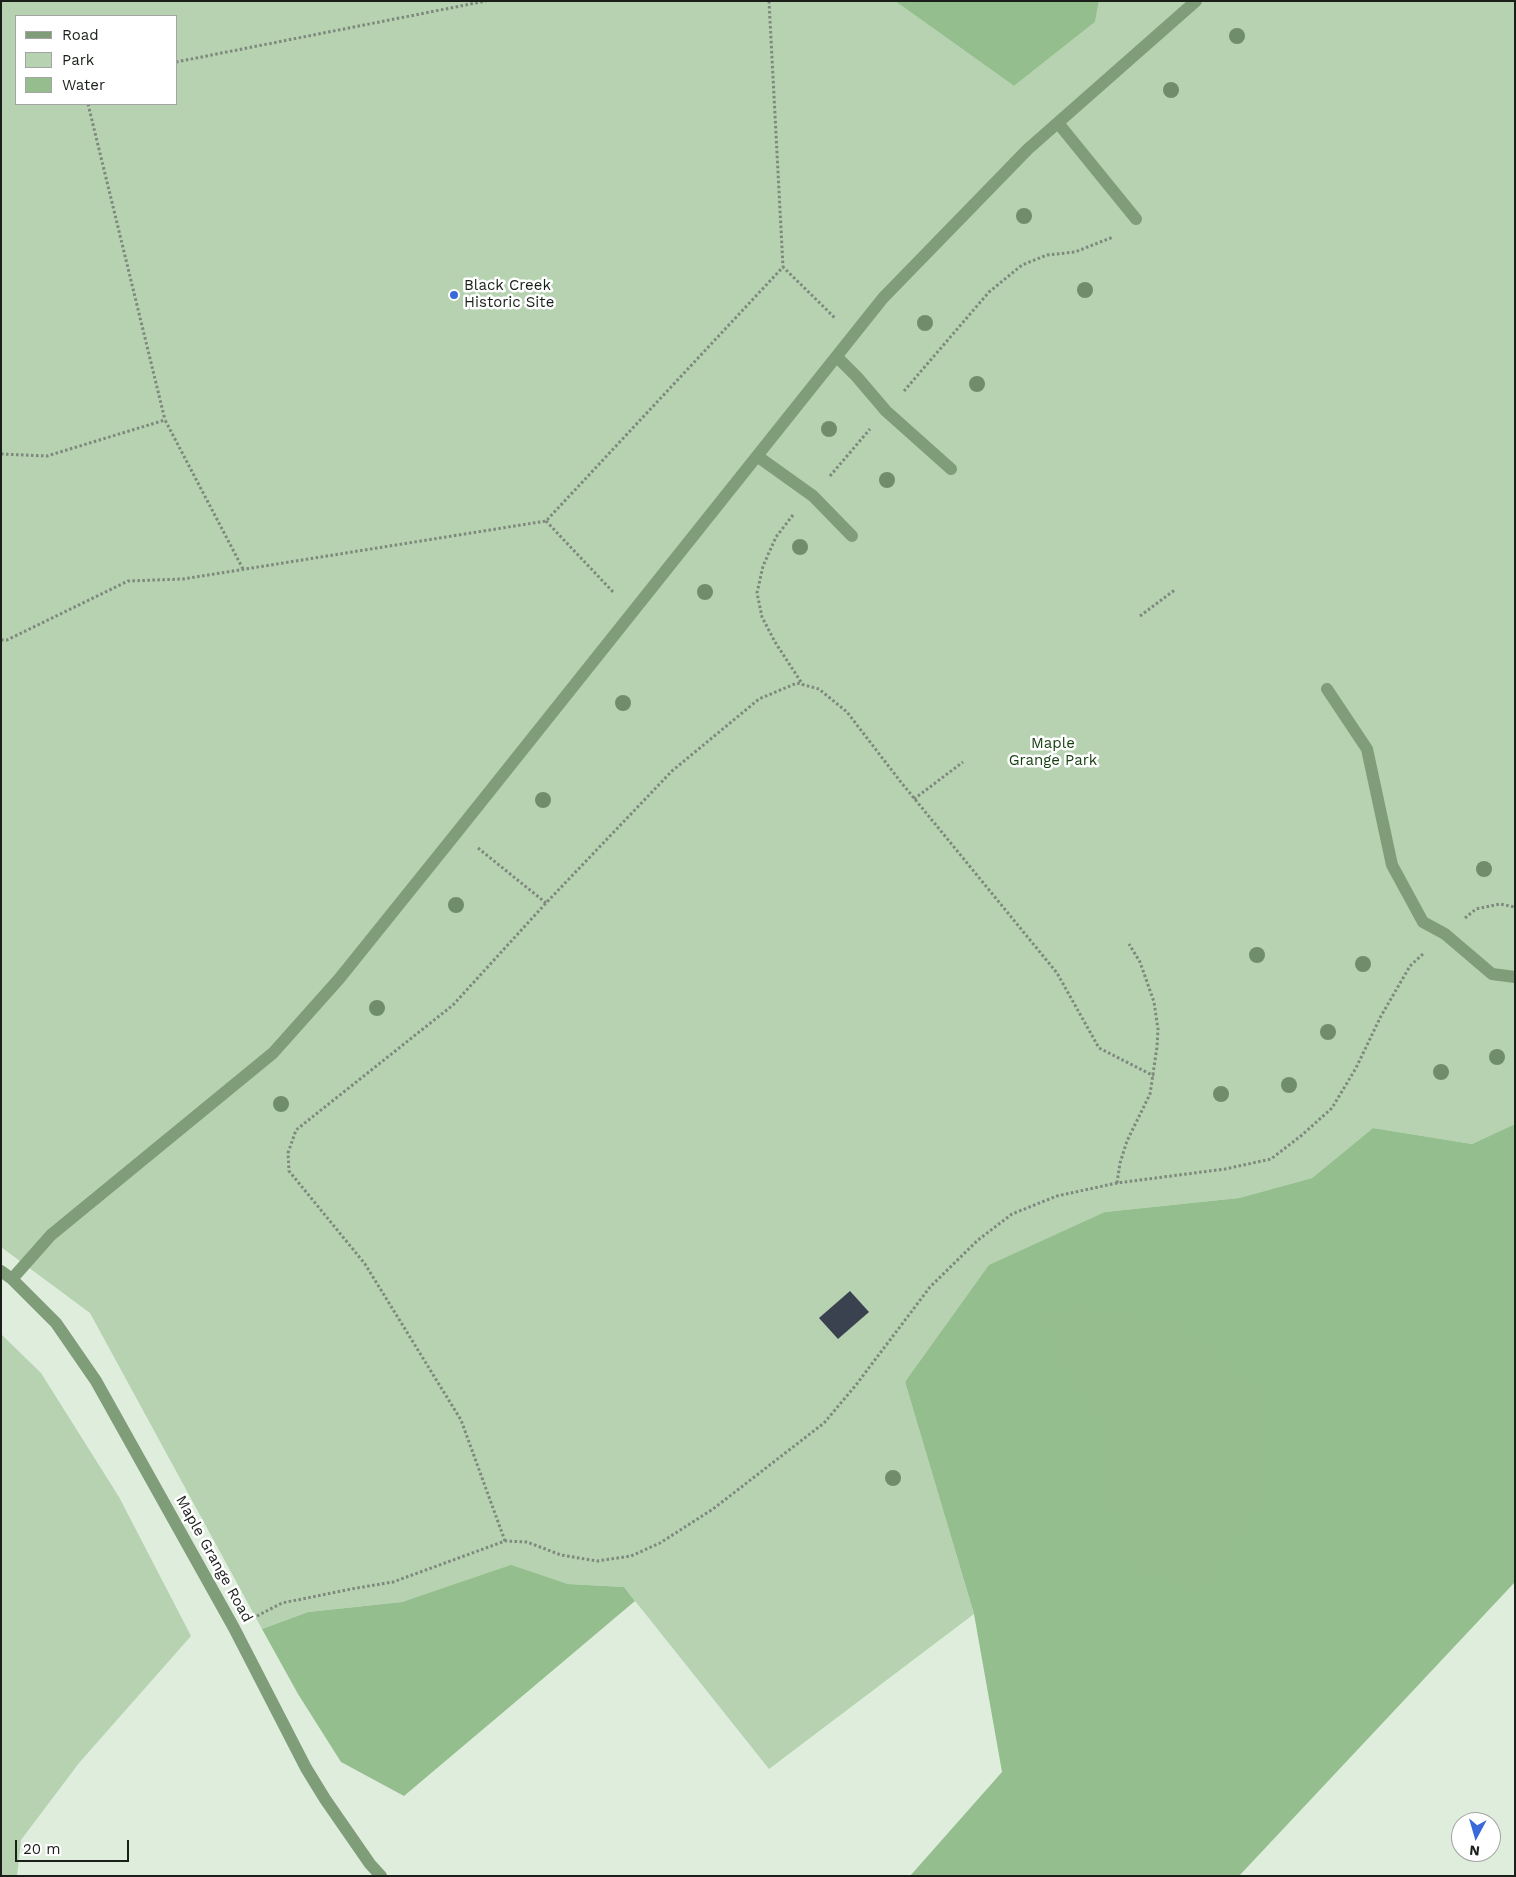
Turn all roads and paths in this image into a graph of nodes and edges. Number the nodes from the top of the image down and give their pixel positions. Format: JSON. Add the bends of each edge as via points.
{"nodes":[{"id":1,"x":486,"y":1,"type":"edge"},
{"id":2,"x":769,"y":1,"type":"edge"},
{"id":3,"x":1196,"y":1,"type":"edge"},
{"id":4,"x":178,"y":62,"type":"edge"},
{"id":5,"x":88,"y":105,"type":"edge"},
{"id":6,"x":1058,"y":123,"type":"junction"},
{"id":7,"x":1136,"y":219,"type":"dead end"},
{"id":8,"x":783,"y":267,"type":"junction"},
{"id":9,"x":853,"y":336,"type":"junction"},
{"id":10,"x":836,"y":357,"type":"junction"},
{"id":11,"x":165,"y":420,"type":"junction"},
{"id":12,"x":1,"y":454,"type":"edge"},
{"id":13,"x":757,"y":456,"type":"junction"},
{"id":14,"x":951,"y":469,"type":"dead end"},
{"id":15,"x":546,"y":521,"type":"junction"},
{"id":16,"x":852,"y":536,"type":"dead end"},
{"id":17,"x":244,"y":569,"type":"junction"},
{"id":18,"x":1176,"y":589,"type":"dead end"},
{"id":19,"x":633,"y":613,"type":"junction"},
{"id":20,"x":1140,"y":616,"type":"dead end"},
{"id":21,"x":1,"y":640,"type":"edge"},
{"id":22,"x":1327,"y":690,"type":"dead end"},
{"id":23,"x":963,"y":762,"type":"dead end"},
{"id":24,"x":914,"y":799,"type":"junction"},
{"id":25,"x":458,"y":831,"type":"junction"},
{"id":26,"x":546,"y":903,"type":"junction"},
{"id":27,"x":1515,"y":907,"type":"edge"},
{"id":28,"x":1445,"y":934,"type":"junction"},
{"id":29,"x":1129,"y":944,"type":"dead end"},
{"id":30,"x":1515,"y":977,"type":"edge"},
{"id":31,"x":1154,"y":1076,"type":"junction"},
{"id":32,"x":1117,"y":1183,"type":"junction"},
{"id":33,"x":7,"y":1275,"type":"edge"},
{"id":34,"x":505,"y":1541,"type":"junction"},
{"id":35,"x":234,"y":1628,"type":"junction"},
{"id":36,"x":381,"y":1876,"type":"edge"}],
"edges":[{"from":1,"to":4,"type":"path"},
{"from":2,"to":8,"type":"path"},
{"from":3,"to":6,"type":"street"},
{"from":5,"to":11,"type":"path"},
{"from":6,"to":7,"type":"street"},
{"from":6,"to":9,"type":"street","via":[[1028,149],[883,298]]},
{"from":8,"to":9,"type":"path"},
{"from":8,"to":15,"type":"path"},
{"from":9,"to":10,"type":"street"},
{"from":10,"to":13,"type":"street"},
{"from":10,"to":14,"type":"street","via":[[857,376],[886,411]]},
{"from":11,"to":12,"type":"path","via":[[47,456]]},
{"from":11,"to":17,"type":"path"},
{"from":13,"to":16,"type":"street","via":[[813,496]]},
{"from":13,"to":19,"type":"street"},
{"from":15,"to":17,"type":"path"},
{"from":15,"to":19,"type":"path"},
{"from":17,"to":21,"type":"path","via":[[183,579],[128,581],[7,640]]},
{"from":18,"to":20,"type":"path"},
{"from":19,"to":25,"type":"street"},
{"from":22,"to":28,"type":"street","via":[[1367,750],[1392,866],[1423,922]]},
{"from":23,"to":24,"type":"path"},
{"from":24,"to":26,"type":"path","via":[[847,712],[819,689],[797,683],[759,700],[672,771]]},
{"from":24,"to":31,"type":"path","via":[[1057,973],[1099,1048]]},
{"from":25,"to":26,"type":"path"},
{"from":25,"to":33,"type":"street","via":[[339,979],[272,1053]]},
{"from":26,"to":34,"type":"path","via":[[453,1005],[296,1130],[288,1153],[289,1171],[365,1264],[461,1420]]},
{"from":27,"to":28,"type":"path","via":[[1500,904],[1476,909]]},
{"from":28,"to":30,"type":"street","via":[[1492,974]]},
{"from":28,"to":32,"type":"path","via":[[1410,966],[1332,1108],[1295,1141],[1271,1159],[1225,1169]]},
{"from":29,"to":31,"type":"path","via":[[1140,962],[1154,1002],[1158,1029]]},
{"from":31,"to":32,"type":"path","via":[[1150,1094],[1127,1141]]},
{"from":32,"to":34,"type":"path","via":[[1057,1196],[1012,1214],[978,1240],[930,1287],[824,1423],[713,1509],[660,1543],[631,1556],[597,1561],[561,1555],[527,1542]]},
{"from":33,"to":35,"type":"street","name":"Maple Grange Road","via":[[56,1322],[96,1381]]},
{"from":34,"to":35,"type":"path","via":[[394,1582],[282,1604]]},
{"from":35,"to":36,"type":"street","name":"Maple Grange Road","via":[[306,1768],[336,1816]]}]}
